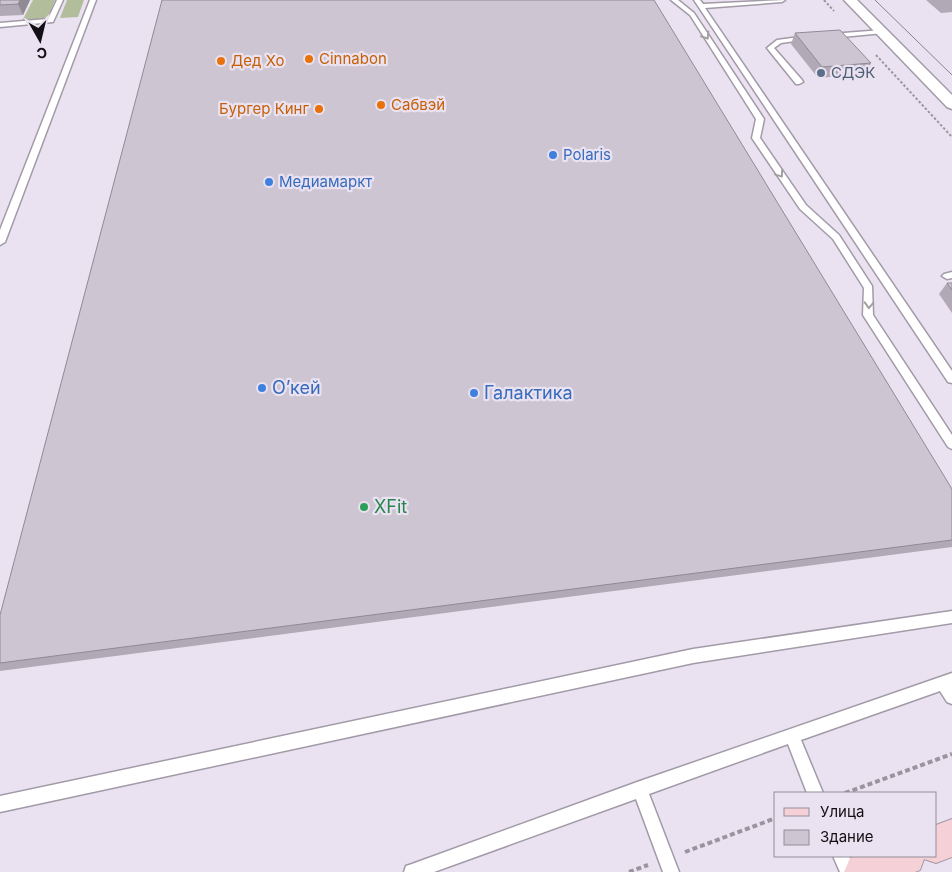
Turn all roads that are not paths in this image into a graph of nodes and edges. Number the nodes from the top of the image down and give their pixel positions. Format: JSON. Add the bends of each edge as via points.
{"nodes":[{"id":1,"x":60,"y":0,"type":"edge"},
{"id":2,"x":93,"y":0,"type":"edge"},
{"id":3,"x":674,"y":0,"type":"edge"},
{"id":4,"x":782,"y":0,"type":"edge"},
{"id":5,"x":850,"y":0,"type":"edge"},
{"id":6,"x":699,"y":3,"type":"edge"},
{"id":7,"x":0,"y":25,"type":"edge"},
{"id":8,"x":882,"y":32,"type":"junction"},
{"id":9,"x":825,"y":36,"type":"edge"},
{"id":10,"x":816,"y":37,"type":"edge"},
{"id":11,"x":799,"y":82,"type":"dead end"},
{"id":12,"x":952,"y":104,"type":"edge"},
{"id":13,"x":0,"y":242,"type":"edge"},
{"id":14,"x":952,"y":379,"type":"edge"},
{"id":15,"x":952,"y":444,"type":"edge"},
{"id":16,"x":952,"y":617,"type":"edge"},
{"id":17,"x":948,"y":682,"type":"edge"},
{"id":18,"x":952,"y":697,"type":"edge"},
{"id":19,"x":792,"y":735,"type":"junction"},
{"id":20,"x":640,"y":789,"type":"junction"},
{"id":21,"x":816,"y":792,"type":"edge"},
{"id":22,"x":0,"y":804,"type":"edge"},
{"id":23,"x":952,"y":838,"type":"edge"},
{"id":24,"x":937,"y":844,"type":"edge"},
{"id":25,"x":841,"y":857,"type":"edge"},
{"id":26,"x":903,"y":857,"type":"edge"},
{"id":27,"x":669,"y":865,"type":"edge"},
{"id":28,"x":412,"y":872,"type":"edge"},
{"id":29,"x":848,"y":872,"type":"edge"},
{"id":30,"x":864,"y":872,"type":"edge"}],
"edges":[{"from":1,"to":7,"type":"lane","via":[[51,21]]},
{"from":2,"to":13,"type":"lane"},
{"from":3,"to":15,"type":"lane","one_way":true,"via":[[692,14],[760,119],[756,138],[803,207],[836,237],[869,288],[868,315]]},
{"from":4,"to":6,"type":"lane"},
{"from":5,"to":8,"type":"street"},
{"from":6,"to":14,"type":"lane"},
{"from":8,"to":9,"type":"lane"},
{"from":8,"to":12,"type":"street"},
{"from":10,"to":11,"type":"lane","via":[[780,41],[770,48]]},
{"from":16,"to":22,"type":"lane","via":[[693,656]]},
{"from":17,"to":18,"type":"lane"},
{"from":17,"to":19,"type":"lane"},
{"from":19,"to":20,"type":"lane"},
{"from":19,"to":21,"type":"lane"},
{"from":20,"to":27,"type":"lane"},
{"from":20,"to":28,"type":"lane"},
{"from":23,"to":24,"type":"main road"},
{"from":25,"to":29,"type":"lane"},
{"from":26,"to":30,"type":"main road"}]}
